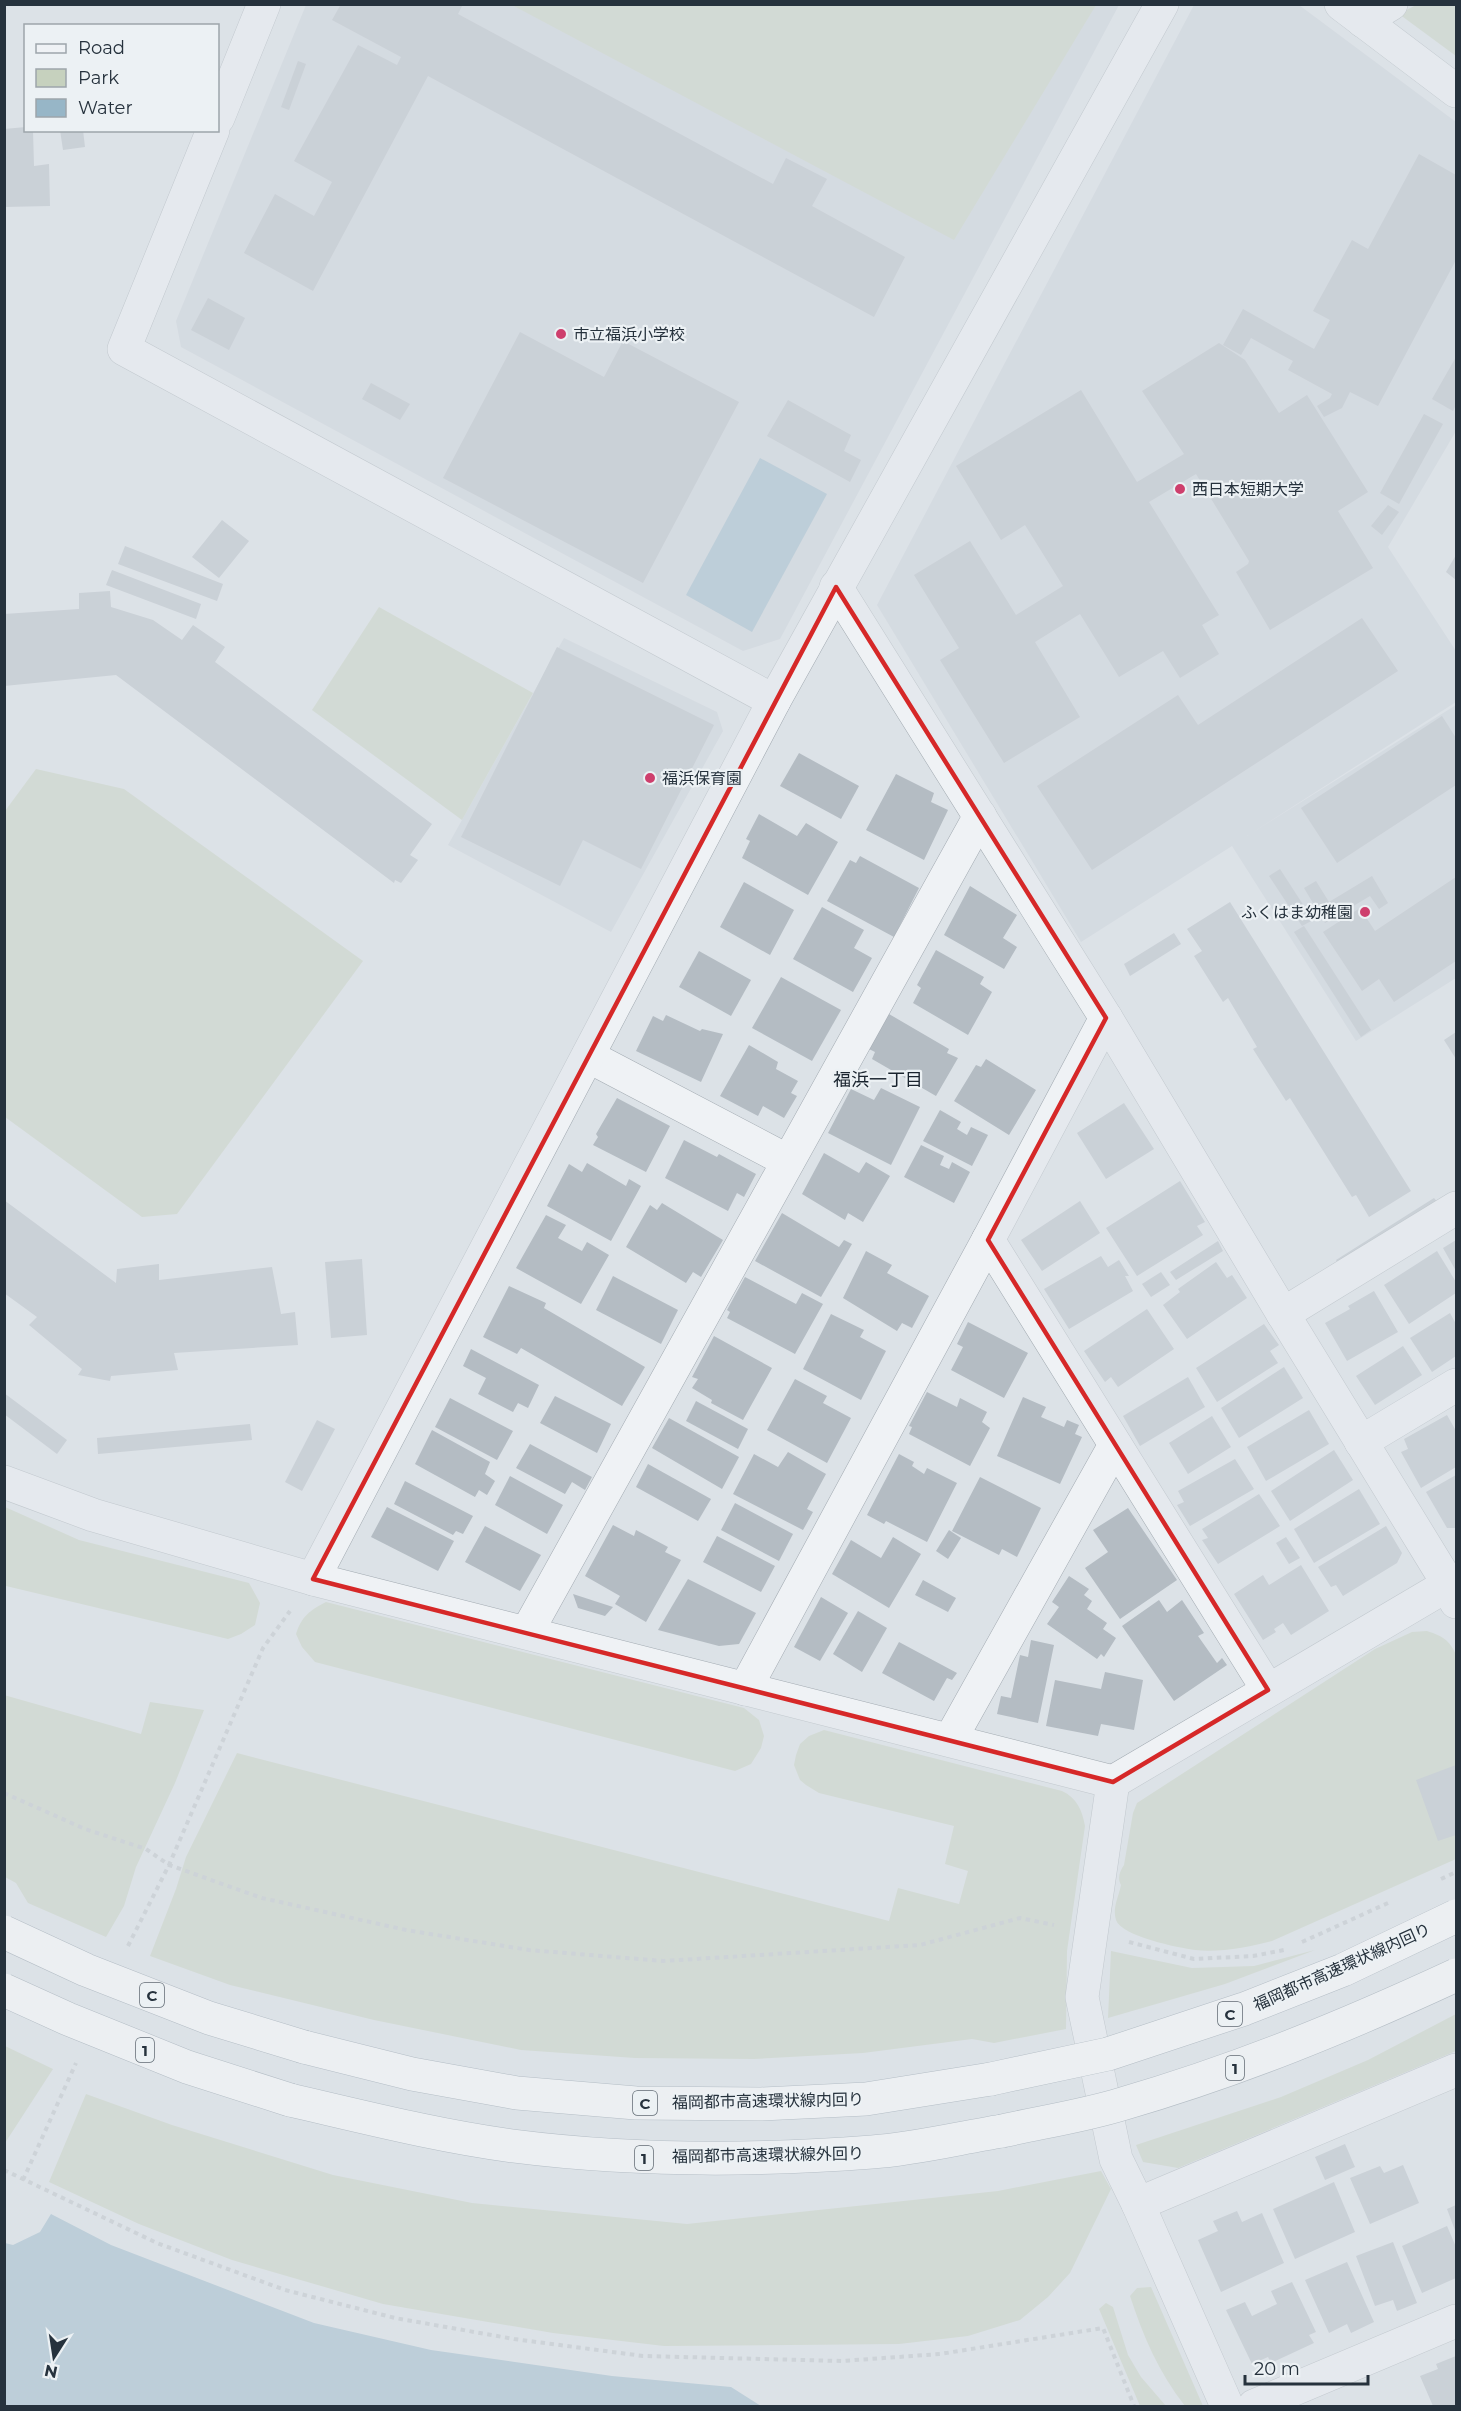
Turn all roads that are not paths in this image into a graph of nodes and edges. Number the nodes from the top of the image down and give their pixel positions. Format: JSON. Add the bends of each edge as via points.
{"nodes":[{"id":1,"x":264,"y":4,"type":"edge"},
{"id":2,"x":1162,"y":4,"type":"edge"},
{"id":3,"x":1391,"y":4,"type":"edge"},
{"id":4,"x":1352,"y":13,"type":"edge"},
{"id":5,"x":1456,"y":92,"type":"edge"},
{"id":6,"x":219,"y":116,"type":"edge"},
{"id":7,"x":212,"y":132,"type":"edge"},
{"id":8,"x":836,"y":587,"type":"junction"},
{"id":9,"x":774,"y":701,"type":"junction"},
{"id":10,"x":980,"y":816,"type":"junction"},
{"id":11,"x":1106,"y":1018,"type":"junction"},
{"id":12,"x":588,"y":1056,"type":"junction"},
{"id":13,"x":788,"y":1161,"type":"junction"},
{"id":14,"x":1456,"y":1208,"type":"edge"},
{"id":15,"x":988,"y":1240,"type":"junction"},
{"id":16,"x":1282,"y":1314,"type":"junction"},
{"id":17,"x":1456,"y":1385,"type":"edge"},
{"id":18,"x":1361,"y":1442,"type":"junction"},
{"id":19,"x":1115,"y":1444,"type":"junction"},
{"id":20,"x":4,"y":1482,"type":"edge"},
{"id":21,"x":313,"y":1579,"type":"junction"},
{"id":22,"x":1454,"y":1589,"type":"edge"},
{"id":23,"x":527,"y":1632,"type":"junction"},
{"id":24,"x":745,"y":1689,"type":"junction"},
{"id":25,"x":1268,"y":1690,"type":"junction"},
{"id":26,"x":950,"y":1740,"type":"junction"},
{"id":27,"x":1113,"y":1782,"type":"junction"},
{"id":28,"x":1456,"y":1916,"type":"edge"},
{"id":29,"x":4,"y":1932,"type":"edge"},
{"id":30,"x":1456,"y":1975,"type":"edge"},
{"id":31,"x":4,"y":1990,"type":"edge"},
{"id":32,"x":1456,"y":2070,"type":"edge"},
{"id":33,"x":1138,"y":2204,"type":"junction"},
{"id":34,"x":1456,"y":2321,"type":"edge"},
{"id":35,"x":1227,"y":2406,"type":"edge"},
{"id":36,"x":1254,"y":2406,"type":"edge"}],
"edges":[{"from":1,"to":6,"type":"street"},
{"from":2,"to":8,"type":"street"},
{"from":3,"to":4,"type":"street"},
{"from":4,"to":5,"type":"street"},
{"from":7,"to":9,"type":"street","via":[[124,349]]},
{"from":8,"to":9,"type":"street"},
{"from":8,"to":10,"type":"street"},
{"from":9,"to":12,"type":"street"},
{"from":10,"to":11,"type":"street"},
{"from":10,"to":13,"type":"street"},
{"from":11,"to":15,"type":"street"},
{"from":11,"to":16,"type":"street"},
{"from":12,"to":13,"type":"street"},
{"from":12,"to":21,"type":"street"},
{"from":13,"to":23,"type":"street"},
{"from":14,"to":16,"type":"street"},
{"from":15,"to":19,"type":"street"},
{"from":15,"to":24,"type":"street"},
{"from":16,"to":18,"type":"street"},
{"from":17,"to":18,"type":"street"},
{"from":18,"to":22,"type":"street"},
{"from":19,"to":25,"type":"street"},
{"from":19,"to":26,"type":"street"},
{"from":20,"to":21,"type":"street","via":[[93,1515]]},
{"from":21,"to":23,"type":"street"},
{"from":22,"to":25,"type":"street"},
{"from":23,"to":24,"type":"street"},
{"from":24,"to":26,"type":"street"},
{"from":25,"to":27,"type":"street"},
{"from":26,"to":27,"type":"street"},
{"from":27,"to":33,"type":"street","via":[[1083,1997],[1116,2159]]},
{"from":28,"to":29,"type":"highway","name":"福岡都市高速環状線内回り","number":"C","bridge":true,"via":[[1343,1970],[1244,2009],[1108,2054],[991,2079],[866,2099],[760,2104],[636,2103],[517,2093],[412,2074],[209,2018],[86,1970]]},
{"from":30,"to":31,"type":"highway","name":"福岡都市高速環状線外回り","number":"1","bridge":true,"via":[[1363,2019],[1264,2059],[1120,2105],[1002,2131],[874,2152],[762,2157],[636,2158],[512,2146],[402,2126],[290,2100],[187,2067]]},
{"from":32,"to":33,"type":"street"},
{"from":33,"to":35,"type":"street"},
{"from":34,"to":36,"type":"street"}]}
